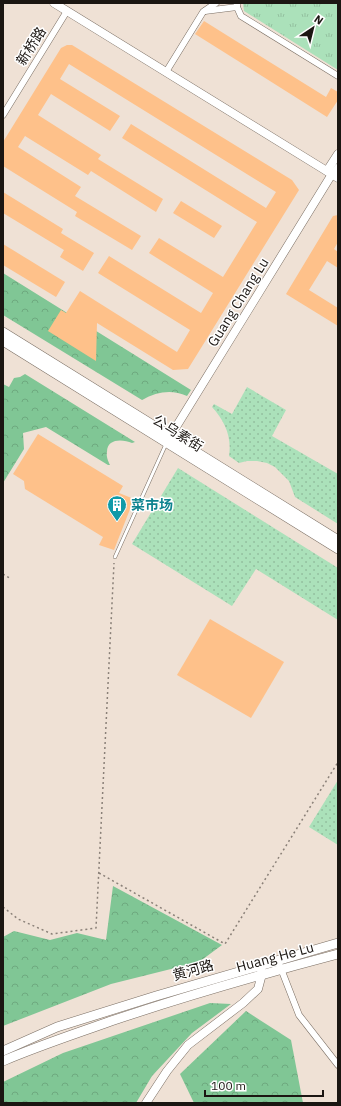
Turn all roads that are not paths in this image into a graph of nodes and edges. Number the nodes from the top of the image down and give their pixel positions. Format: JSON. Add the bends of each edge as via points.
{"nodes":[{"id":1,"x":216,"y":3,"type":"edge"},
{"id":2,"x":237,"y":5,"type":"edge"},
{"id":3,"x":62,"y":6,"type":"edge"},
{"id":4,"x":203,"y":12,"type":"junction"},
{"id":5,"x":166,"y":72,"type":"junction"},
{"id":6,"x":338,"y":76,"type":"edge"},
{"id":7,"x":3,"y":115,"type":"edge"},
{"id":8,"x":338,"y":154,"type":"edge"},
{"id":9,"x":334,"y":174,"type":"edge"},
{"id":10,"x":3,"y":332,"type":"edge"},
{"id":11,"x":3,"y":341,"type":"edge"},
{"id":12,"x":169,"y":439,"type":"junction"},
{"id":13,"x":338,"y":540,"type":"edge"},
{"id":14,"x":338,"y":549,"type":"edge"},
{"id":15,"x":114,"y":557,"type":"road end"},
{"id":16,"x":338,"y":943,"type":"edge"},
{"id":17,"x":338,"y":954,"type":"edge"},
{"id":18,"x":280,"y":965,"type":"junction"},
{"id":19,"x":261,"y":970,"type":"junction"},
{"id":20,"x":60,"y":1038,"type":"junction"},
{"id":21,"x":3,"y":1052,"type":"edge"},
{"id":22,"x":3,"y":1061,"type":"edge"},
{"id":23,"x":338,"y":1065,"type":"edge"},
{"id":24,"x":3,"y":1068,"type":"edge"},
{"id":25,"x":146,"y":1103,"type":"edge"}],
"edges":[{"from":1,"to":4,"type":"street"},
{"from":2,"to":4,"type":"street"},
{"from":2,"to":6,"type":"street","via":[[242,16]]},
{"from":3,"to":5,"type":"street"},
{"from":3,"to":7,"type":"street","name":"新桥路"},
{"from":4,"to":5,"type":"street"},
{"from":5,"to":9,"type":"street"},
{"from":8,"to":9,"type":"street","name":"Guang Chang Lu"},
{"from":9,"to":12,"type":"street","name":"Guang Chang Lu"},
{"from":10,"to":12,"type":"main road","name":"公乌素街"},
{"from":11,"to":12,"type":"main road","name":"公乌素街"},
{"from":12,"to":13,"type":"main road","name":"公乌素街"},
{"from":12,"to":14,"type":"main road","name":"公乌素街"},
{"from":12,"to":15,"type":"lane"},
{"from":16,"to":18,"type":"main road"},
{"from":17,"to":18,"type":"main road","name":"Huang He Lu"},
{"from":18,"to":19,"type":"main road","name":"Huang He Lu"},
{"from":18,"to":23,"type":"street","via":[[299,1015]]},
{"from":19,"to":20,"type":"main road","name":"Huang He Lu"},
{"from":19,"to":21,"type":"main road","name":"黄河路","via":[[156,996],[57,1027]]},
{"from":19,"to":25,"type":"street","via":[[258,990],[188,1045]]},
{"from":20,"to":22,"type":"main road"},
{"from":20,"to":24,"type":"main road"}]}
